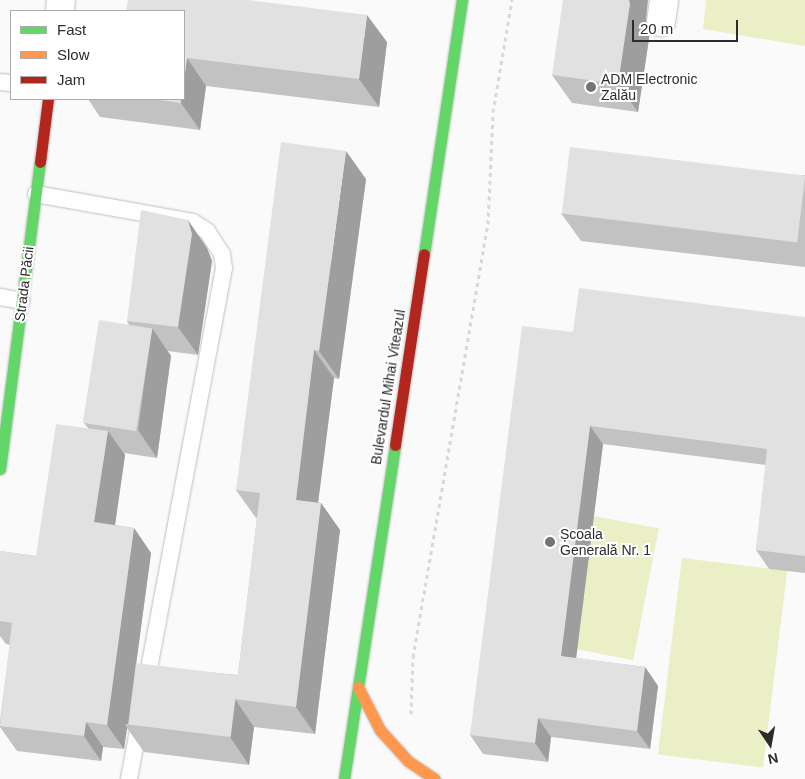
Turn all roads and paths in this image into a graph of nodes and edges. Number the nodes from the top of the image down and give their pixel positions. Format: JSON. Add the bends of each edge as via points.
{"nodes":[{"id":1,"x":462,"y":0,"type":"edge"},
{"id":2,"x":512,"y":0,"type":"edge"},
{"id":3,"x":48,"y":100,"type":"edge"},
{"id":4,"x":36,"y":194,"type":"junction"},
{"id":5,"x":0,"y":297,"type":"edge"},
{"id":6,"x":22,"y":301,"type":"junction"},
{"id":7,"x":0,"y":469,"type":"edge"},
{"id":8,"x":358,"y":687,"type":"junction"},
{"id":9,"x":408,"y":761,"type":"junction"},
{"id":10,"x":129,"y":779,"type":"edge"},
{"id":11,"x":344,"y":779,"type":"edge"},
{"id":12,"x":435,"y":779,"type":"edge"}],
"edges":[{"from":1,"to":8,"type":"main road","name":"Bulevardul Mihai Viteazul"},
{"from":2,"to":9,"type":"path","via":[[493,112],[488,224],[413,657]]},
{"from":3,"to":4,"type":"main road","name":"Strada Păcii"},
{"from":4,"to":6,"type":"main road","name":"Strada Păcii"},
{"from":4,"to":10,"type":"lane","via":[[193,222],[216,242],[224,268]]},
{"from":5,"to":6,"type":"lane"},
{"from":6,"to":7,"type":"main road","name":"Strada Păcii"},
{"from":8,"to":9,"type":"main road","via":[[380,730]]},
{"from":8,"to":11,"type":"main road","name":"Bulevardul Mihai Viteazul"},
{"from":9,"to":12,"type":"main road"}]}
